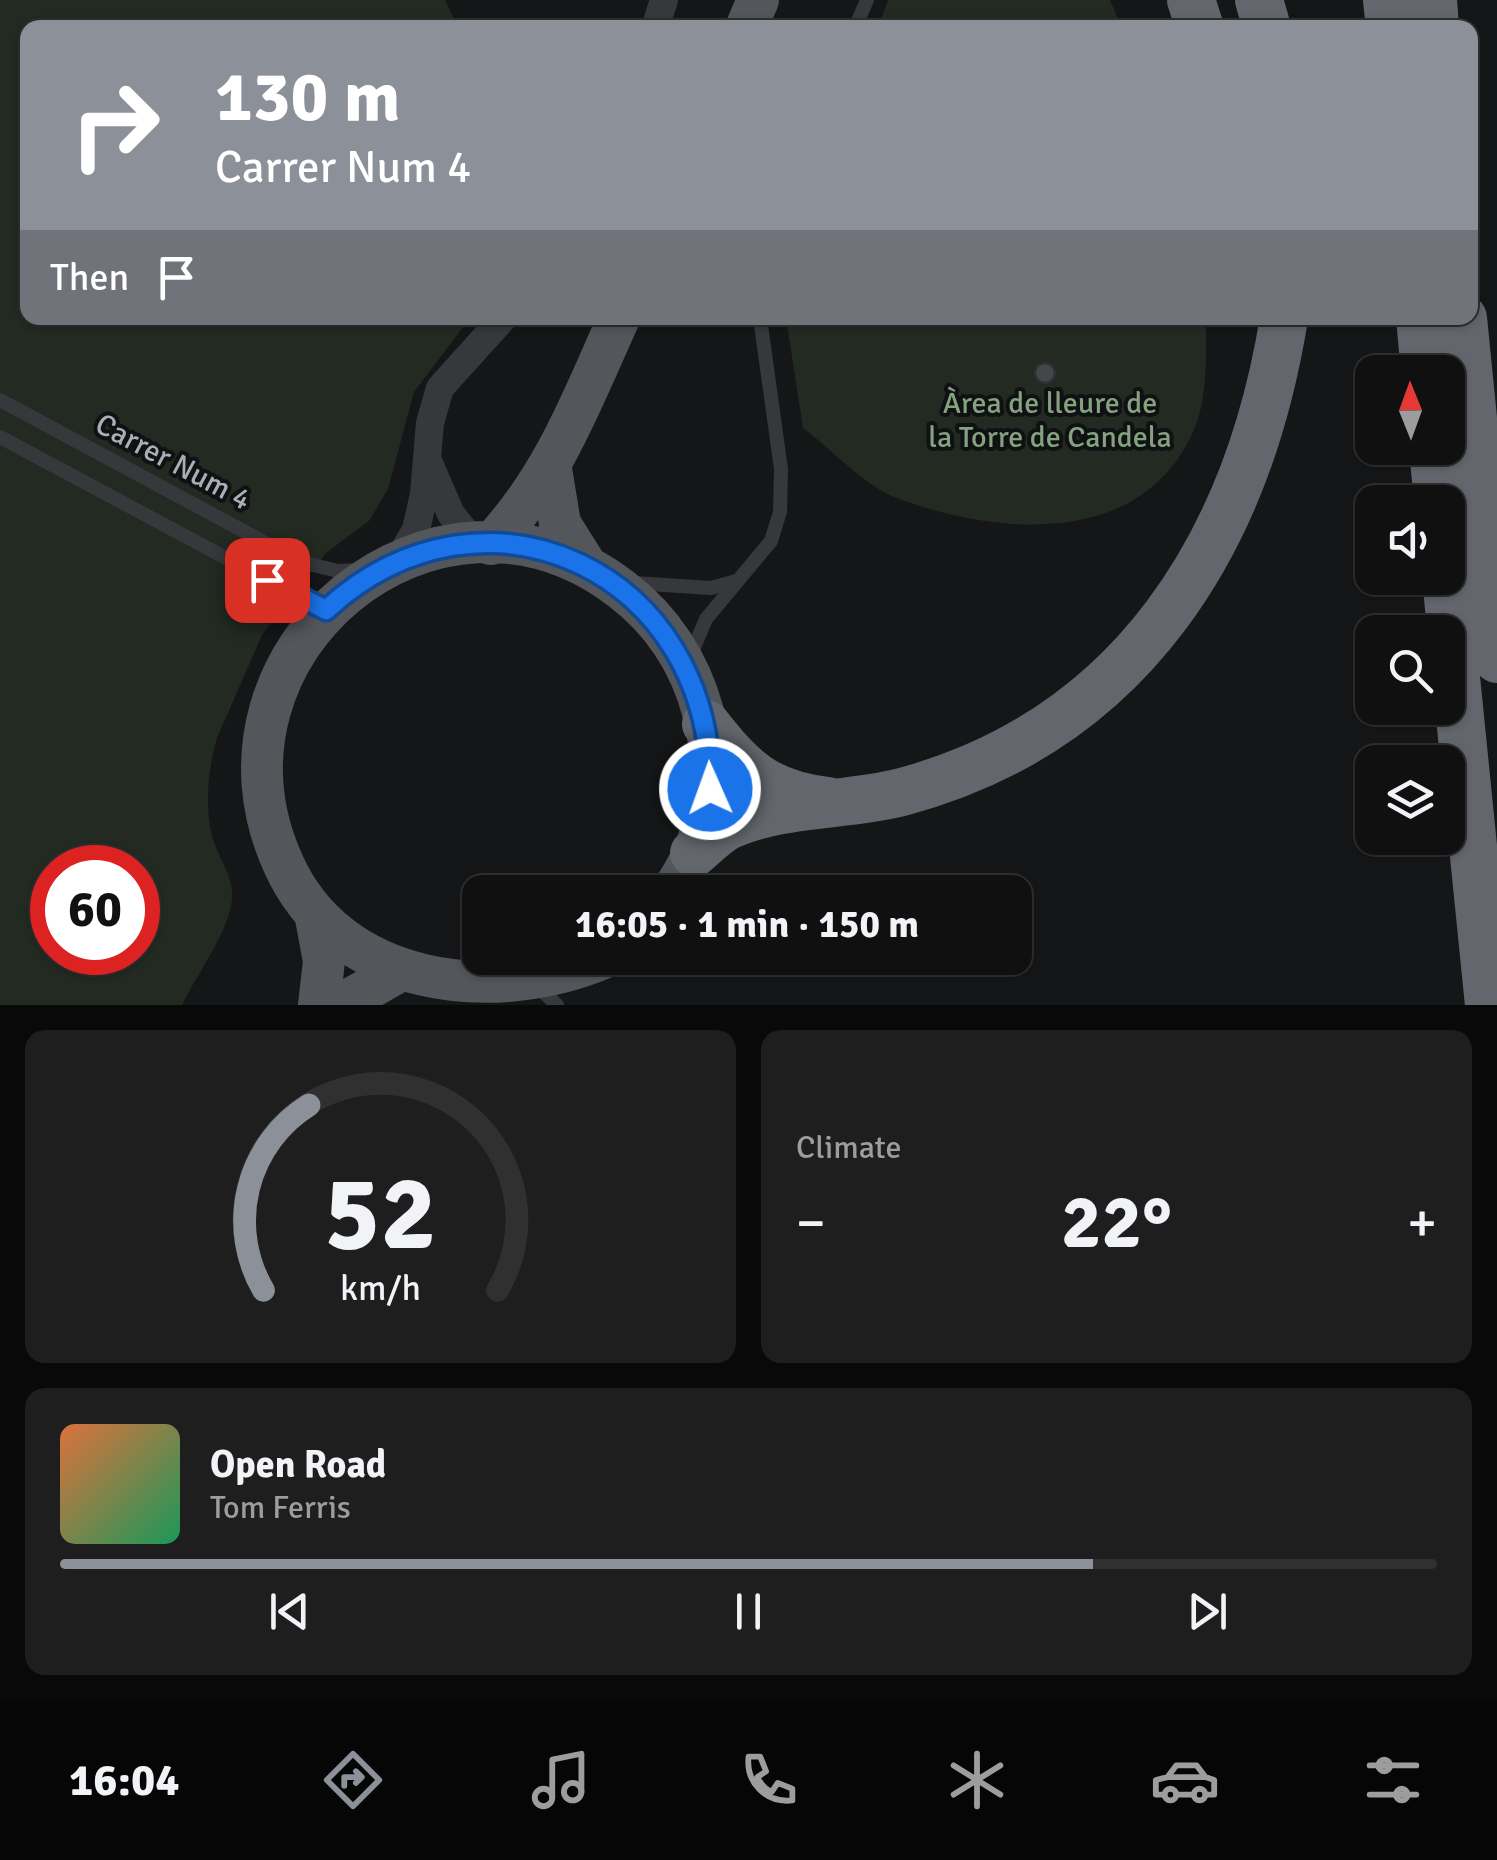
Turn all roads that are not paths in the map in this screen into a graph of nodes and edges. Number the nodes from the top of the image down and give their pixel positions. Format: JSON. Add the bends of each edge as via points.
{"nodes":[{"id":1,"x":497,"y":325,"type":"edge"},
{"id":2,"x":616,"y":325,"type":"edge"},
{"id":3,"x":761,"y":325,"type":"edge"},
{"id":4,"x":1265,"y":325,"type":"edge"},
{"id":5,"x":1283,"y":325,"type":"edge"},
{"id":6,"x":1421,"y":325,"type":"edge"},
{"id":7,"x":1464,"y":325,"type":"edge"},
{"id":8,"x":1423,"y":355,"type":"edge"},
{"id":9,"x":0,"y":400,"type":"edge"},
{"id":10,"x":1264,"y":403,"type":"junction"},
{"id":11,"x":0,"y":437,"type":"edge"},
{"id":12,"x":426,"y":457,"type":"junction"},
{"id":13,"x":551,"y":469,"type":"junction"},
{"id":14,"x":483,"y":544,"type":"junction"},
{"id":15,"x":389,"y":566,"type":"junction"},
{"id":16,"x":598,"y":574,"type":"junction"},
{"id":17,"x":736,"y":580,"type":"junction"},
{"id":18,"x":1448,"y":595,"type":"edge"},
{"id":19,"x":326,"y":610,"type":"junction"},
{"id":20,"x":1497,"y":658,"type":"edge"},
{"id":21,"x":686,"y":666,"type":"junction"},
{"id":22,"x":706,"y":724,"type":"junction"},
{"id":23,"x":846,"y":803,"type":"junction"},
{"id":24,"x":683,"y":872,"type":"edge"},
{"id":25,"x":315,"y":913,"type":"junction"},
{"id":26,"x":396,"y":972,"type":"junction"},
{"id":27,"x":577,"y":975,"type":"edge"},
{"id":28,"x":546,"y":995,"type":"edge"},
{"id":29,"x":319,"y":1005,"type":"edge"},
{"id":30,"x":340,"y":1005,"type":"edge"},
{"id":31,"x":1489,"y":1005,"type":"edge"}],
"edges":[{"from":1,"to":12,"type":"street","via":[[440,388]]},
{"from":2,"to":13,"type":"main road"},
{"from":3,"to":17,"type":"lane","via":[[782,469],[780,512],[771,541]]},
{"from":4,"to":10,"type":"highway"},
{"from":5,"to":10,"type":"highway"},
{"from":6,"to":8,"type":"highway"},
{"from":7,"to":20,"type":"highway"},
{"from":9,"to":15,"type":"lane","name":"Carrer Num 4","via":[[301,562],[338,571]]},
{"from":10,"to":23,"type":"highway","via":[[1252,453],[1201,566],[1167,619],[1108,680],[1040,732],[974,767]]},
{"from":11,"to":19,"type":"lane","name":"Carrer Num 4"},
{"from":12,"to":14,"type":"street","via":[[450,514]]},
{"from":12,"to":15,"type":"street","via":[[416,530]]},
{"from":13,"to":14,"type":"main road","via":[[521,512]]},
{"from":13,"to":16,"type":"main road","via":[[560,524]]},
{"from":14,"to":15,"type":"main road","via":[[428,551]]},
{"from":14,"to":16,"type":"main road","via":[[540,550]]},
{"from":15,"to":19,"type":"main road"},
{"from":16,"to":17,"type":"lane","via":[[711,588]]},
{"from":16,"to":21,"type":"main road","via":[[654,618]]},
{"from":17,"to":21,"type":"lane","via":[[706,620]]},
{"from":18,"to":31,"type":"highway"},
{"from":19,"to":25,"type":"main road","via":[[279,679],[261,760],[274,842]]},
{"from":21,"to":22,"type":"main road"},
{"from":22,"to":23,"type":"highway","via":[[743,770],[793,797]]},
{"from":22,"to":24,"type":"main road","via":[[710,789]]},
{"from":23,"to":24,"type":"highway","via":[[729,826]]},
{"from":25,"to":26,"type":"main road","via":[[352,947]]},
{"from":25,"to":29,"type":"main road","via":[[324,961]]},
{"from":26,"to":28,"type":"main road","via":[[465,990]]},
{"from":26,"to":30,"type":"main road"},
{"from":27,"to":28,"type":"main road"}]}
